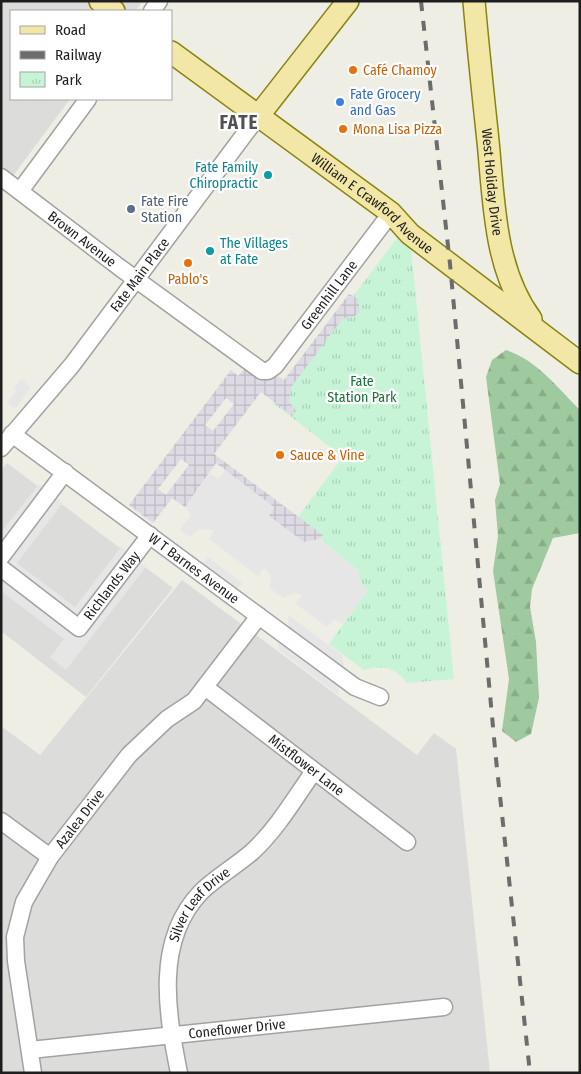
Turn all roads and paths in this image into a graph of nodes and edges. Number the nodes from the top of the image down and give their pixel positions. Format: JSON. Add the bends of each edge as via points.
{"nodes":[{"id":1,"x":100,"y":1,"type":"edge"},
{"id":2,"x":348,"y":1,"type":"edge"},
{"id":3,"x":474,"y":1,"type":"edge"},
{"id":4,"x":113,"y":10,"type":"edge"},
{"id":5,"x":179,"y":57,"type":"edge"},
{"id":6,"x":87,"y":100,"type":"edge"},
{"id":7,"x":259,"y":116,"type":"junction"},
{"id":8,"x":1,"y":177,"type":"edge"},
{"id":9,"x":20,"y":191,"type":"junction"},
{"id":10,"x":391,"y":213,"type":"junction"},
{"id":11,"x":136,"y":279,"type":"junction"},
{"id":12,"x":558,"y":346,"type":"junction"},
{"id":13,"x":580,"y":363,"type":"edge"},
{"id":14,"x":262,"y":371,"type":"joint"},
{"id":15,"x":12,"y":434,"type":"junction"},
{"id":16,"x":1,"y":448,"type":"edge"},
{"id":17,"x":65,"y":472,"type":"junction"},
{"id":18,"x":150,"y":535,"type":"junction"},
{"id":19,"x":1,"y":557,"type":"edge"},
{"id":20,"x":1,"y":568,"type":"edge"},
{"id":21,"x":260,"y":616,"type":"junction"},
{"id":22,"x":205,"y":686,"type":"junction"},
{"id":23,"x":380,"y":697,"type":"dead end"},
{"id":24,"x":314,"y":771,"type":"junction"},
{"id":25,"x":1,"y":821,"type":"edge"},
{"id":26,"x":407,"y":842,"type":"dead end"},
{"id":27,"x":50,"y":857,"type":"junction"},
{"id":28,"x":444,"y":1007,"type":"dead end"},
{"id":29,"x":172,"y":1036,"type":"junction"},
{"id":30,"x":30,"y":1050,"type":"junction"},
{"id":31,"x":34,"y":1073,"type":"edge"},
{"id":32,"x":179,"y":1073,"type":"edge"}],
"edges":[{"from":1,"to":4,"type":"main road"},
{"from":2,"to":7,"type":"main road","name":"Fate Main Place"},
{"from":3,"to":12,"type":"main road","name":"West Holiday Drive","via":[[496,222],[504,263],[519,301],[531,319]]},
{"from":5,"to":7,"type":"main road","name":"William E Crawford Avenue"},
{"from":6,"to":9,"type":"street"},
{"from":7,"to":10,"type":"main road","name":"William E Crawford Avenue"},
{"from":7,"to":11,"type":"street","name":"Fate Main Place"},
{"from":8,"to":9,"type":"street","name":"Brown Avenue"},
{"from":9,"to":11,"type":"street","name":"Brown Avenue"},
{"from":10,"to":12,"type":"main road","name":"William E Crawford Avenue","via":[[410,234]]},
{"from":10,"to":14,"type":"street","name":"Greenhill Lane","via":[[275,366]]},
{"from":11,"to":14,"type":"street","name":"Brown Avenue"},
{"from":11,"to":15,"type":"street","name":"Fate Main Place","via":[[72,365]]},
{"from":12,"to":13,"type":"main road"},
{"from":15,"to":16,"type":"street","name":"Fate Main Place"},
{"from":15,"to":17,"type":"street","name":"W T Barnes Avenue"},
{"from":17,"to":18,"type":"street","name":"W T Barnes Avenue"},
{"from":17,"to":19,"type":"street"},
{"from":18,"to":20,"type":"street","name":"Richlands Way","via":[[79,628]]},
{"from":18,"to":21,"type":"street","name":"W T Barnes Avenue"},
{"from":21,"to":22,"type":"street","name":"Azalea Drive"},
{"from":21,"to":23,"type":"street","name":"W T Barnes Avenue","via":[[355,687]]},
{"from":22,"to":24,"type":"street","name":"Mistflower Lane"},
{"from":22,"to":27,"type":"street","name":"Azalea Drive","via":[[194,701],[167,719],[129,755]]},
{"from":24,"to":26,"type":"street","name":"Mistflower Lane"},
{"from":24,"to":29,"type":"street","name":"Silver Leaf Drive","via":[[252,851],[201,892],[183,918],[171,943],[168,981]]},
{"from":25,"to":27,"type":"street"},
{"from":27,"to":30,"type":"street","name":"Azalea Drive","via":[[24,902],[14,937]]},
{"from":28,"to":29,"type":"street","name":"Coneflower Drive"},
{"from":29,"to":30,"type":"street","name":"Coneflower Drive"},
{"from":29,"to":32,"type":"street","name":"Silver Leaf Drive"},
{"from":30,"to":31,"type":"street","name":"Azalea Drive"}]}
